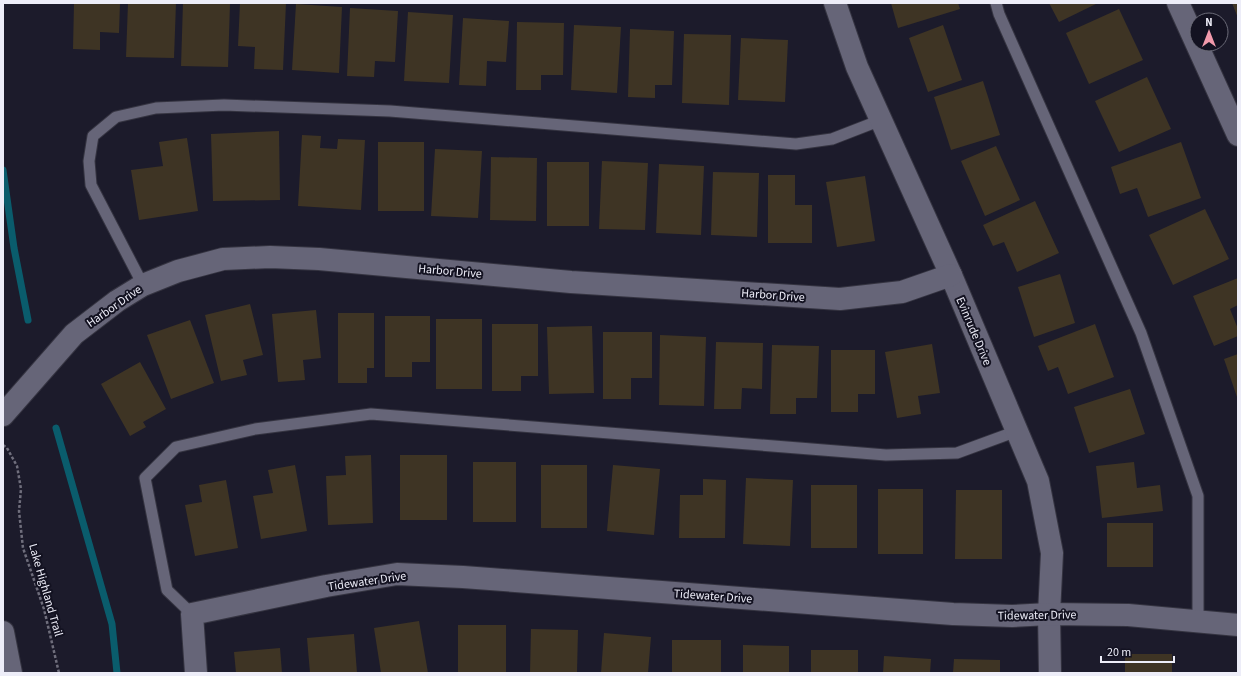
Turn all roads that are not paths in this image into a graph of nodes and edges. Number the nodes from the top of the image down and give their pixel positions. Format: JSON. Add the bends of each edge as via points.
{"nodes":[{"id":1,"x":835,"y":3,"type":"edge"},
{"id":2,"x":996,"y":3,"type":"edge"},
{"id":3,"x":1178,"y":3,"type":"edge"},
{"id":4,"x":1232,"y":103,"type":"edge"},
{"id":5,"x":881,"y":120,"type":"junction"},
{"id":6,"x":1238,"y":135,"type":"edge"},
{"id":7,"x":951,"y":275,"type":"junction"},
{"id":8,"x":143,"y":285,"type":"junction"},
{"id":9,"x":3,"y":415,"type":"edge"},
{"id":10,"x":1017,"y":431,"type":"junction"},
{"id":11,"x":192,"y":614,"type":"junction"},
{"id":12,"x":1049,"y":614,"type":"junction"},
{"id":13,"x":1198,"y":621,"type":"junction"},
{"id":14,"x":1238,"y":625,"type":"edge"},
{"id":15,"x":3,"y":632,"type":"edge"},
{"id":16,"x":7,"y":661,"type":"edge"},
{"id":17,"x":196,"y":673,"type":"edge"},
{"id":18,"x":1050,"y":673,"type":"edge"}],
"edges":[{"from":1,"to":5,"type":"street","name":"Evinrude Drive","via":[[857,67]]},
{"from":2,"to":13,"type":"lane","via":[[1140,333],[1198,496]]},
{"from":3,"to":4,"type":"street"},
{"from":4,"to":6,"type":"street"},
{"from":5,"to":7,"type":"street","name":"Evinrude Drive"},
{"from":5,"to":8,"type":"lane","via":[[832,139],[796,144],[390,111],[224,105],[156,108],[116,117],[93,136],[89,161],[91,185]]},
{"from":7,"to":8,"type":"street","name":"Harbor Drive","via":[[902,292],[840,299],[571,282],[319,259],[270,257],[223,259],[178,271]]},
{"from":7,"to":10,"type":"street","name":"Evinrude Drive"},
{"from":8,"to":9,"type":"street","name":"Harbor Drive","via":[[117,301],[74,334]]},
{"from":10,"to":11,"type":"lane","via":[[957,452],[886,455],[371,414],[255,429],[176,447],[145,478],[167,590]]},
{"from":10,"to":12,"type":"street","name":"Evinrude Drive","via":[[1038,481],[1052,553]]},
{"from":11,"to":12,"type":"street","name":"Tidewater Drive","via":[[397,574],[953,614]]},
{"from":11,"to":17,"type":"street"},
{"from":12,"to":13,"type":"street","name":"Tidewater Drive","via":[[1128,615]]},
{"from":12,"to":18,"type":"street","name":"Evinrude Drive"},
{"from":13,"to":14,"type":"street","name":"Tidewater Drive"},
{"from":15,"to":16,"type":"street"}]}
